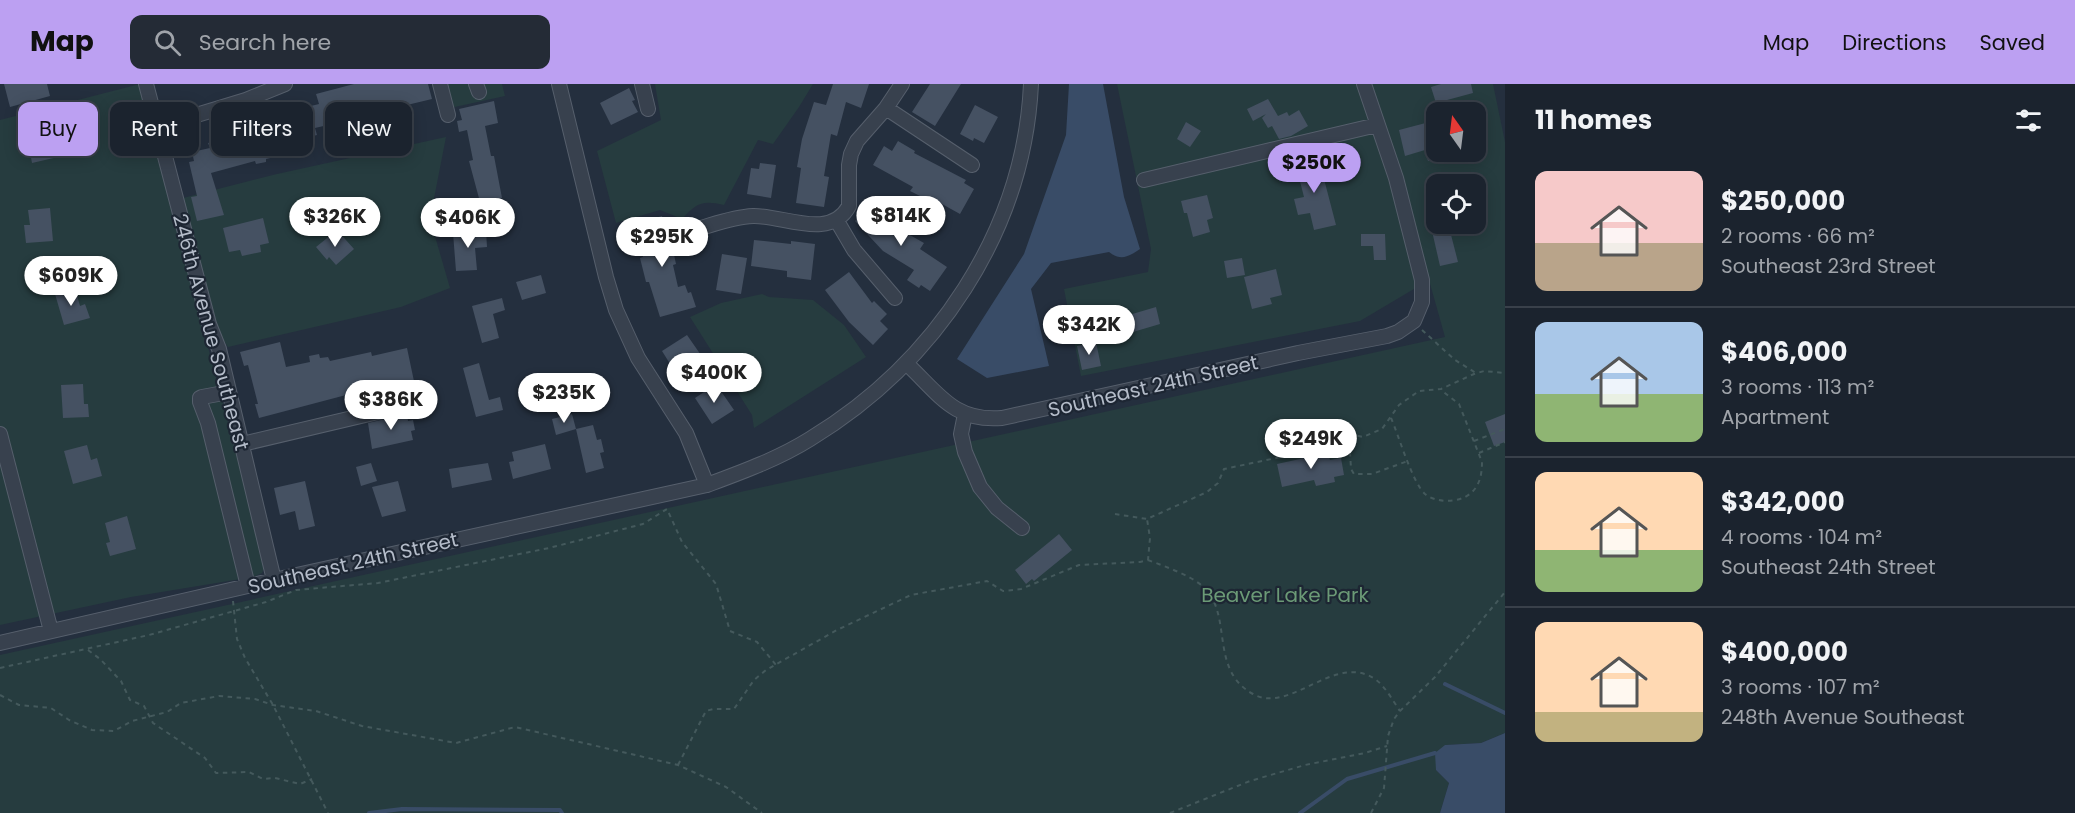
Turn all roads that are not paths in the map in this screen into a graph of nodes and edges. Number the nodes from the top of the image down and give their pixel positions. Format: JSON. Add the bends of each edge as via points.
{"nodes":[{"id":1,"x":146,"y":84,"type":"edge"},
{"id":2,"x":285,"y":84,"type":"edge"},
{"id":3,"x":440,"y":84,"type":"edge"},
{"id":4,"x":559,"y":84,"type":"edge"},
{"id":5,"x":642,"y":84,"type":"edge"},
{"id":6,"x":902,"y":84,"type":"edge"},
{"id":7,"x":1031,"y":84,"type":"edge"},
{"id":8,"x":1364,"y":84,"type":"edge"},
{"id":9,"x":151,"y":102,"type":"edge"},
{"id":10,"x":886,"y":108,"type":"junction"},
{"id":11,"x":648,"y":109,"type":"dead end"},
{"id":12,"x":199,"y":114,"type":"edge"},
{"id":13,"x":447,"y":115,"type":"dead end"},
{"id":14,"x":1377,"y":125,"type":"junction"},
{"id":15,"x":166,"y":156,"type":"edge"},
{"id":16,"x":972,"y":165,"type":"dead end"},
{"id":17,"x":1144,"y":180,"type":"dead end"},
{"id":18,"x":837,"y":220,"type":"junction"},
{"id":19,"x":697,"y":229,"type":"dead end"},
{"id":20,"x":895,"y":298,"type":"dead end"},
{"id":21,"x":907,"y":364,"type":"junction"},
{"id":22,"x":229,"y":392,"type":"junction"},
{"id":23,"x":399,"y":407,"type":"dead end"},
{"id":24,"x":965,"y":414,"type":"junction"},
{"id":25,"x":0,"y":434,"type":"edge"},
{"id":26,"x":242,"y":444,"type":"junction"},
{"id":27,"x":707,"y":484,"type":"junction"},
{"id":28,"x":1022,"y":528,"type":"dead end"},
{"id":29,"x":274,"y":580,"type":"junction"},
{"id":30,"x":248,"y":586,"type":"junction"},
{"id":31,"x":51,"y":631,"type":"junction"},
{"id":32,"x":0,"y":643,"type":"edge"}],
"edges":[{"from":1,"to":9,"type":"street","name":"246th Avenue Southeast"},
{"from":2,"to":12,"type":"street"},
{"from":3,"to":13,"type":"street"},
{"from":4,"to":27,"type":"street","via":[[616,310],[635,352],[686,433]]},
{"from":5,"to":11,"type":"street"},
{"from":6,"to":10,"type":"street"},
{"from":7,"to":21,"type":"street","name":"Southeast 24th Street","via":[[1015,182],[988,249],[958,301]]},
{"from":8,"to":14,"type":"street"},
{"from":10,"to":16,"type":"street"},
{"from":10,"to":18,"type":"street","via":[[857,141],[851,154],[849,206]]},
{"from":14,"to":17,"type":"street"},
{"from":14,"to":24,"type":"street","name":"Southeast 24th Street","via":[[1396,178],[1422,280],[1422,302],[1414,321],[1387,336],[1020,416],[986,419]]},
{"from":15,"to":22,"type":"street","name":"246th Avenue Southeast"},
{"from":18,"to":19,"type":"street","via":[[820,225],[750,216]]},
{"from":18,"to":20,"type":"street","via":[[854,250]]},
{"from":21,"to":24,"type":"street","name":"Southeast 24th Street"},
{"from":21,"to":27,"type":"street","name":"Southeast 24th Street","via":[[872,395],[809,440]]},
{"from":22,"to":26,"type":"street","name":"246th Avenue Southeast"},
{"from":22,"to":30,"type":"street","via":[[202,397],[200,402]]},
{"from":23,"to":26,"type":"street"},
{"from":24,"to":28,"type":"street","via":[[961,434],[980,487],[997,508]]},
{"from":25,"to":31,"type":"street"},
{"from":26,"to":29,"type":"street","name":"246th Avenue Southeast"},
{"from":27,"to":29,"type":"street","name":"Southeast 24th Street"},
{"from":29,"to":30,"type":"street","name":"Southeast 24th Street"},
{"from":30,"to":31,"type":"street","name":"Southeast 24th Street"},
{"from":31,"to":32,"type":"street","name":"Southeast 24th Street"}]}
